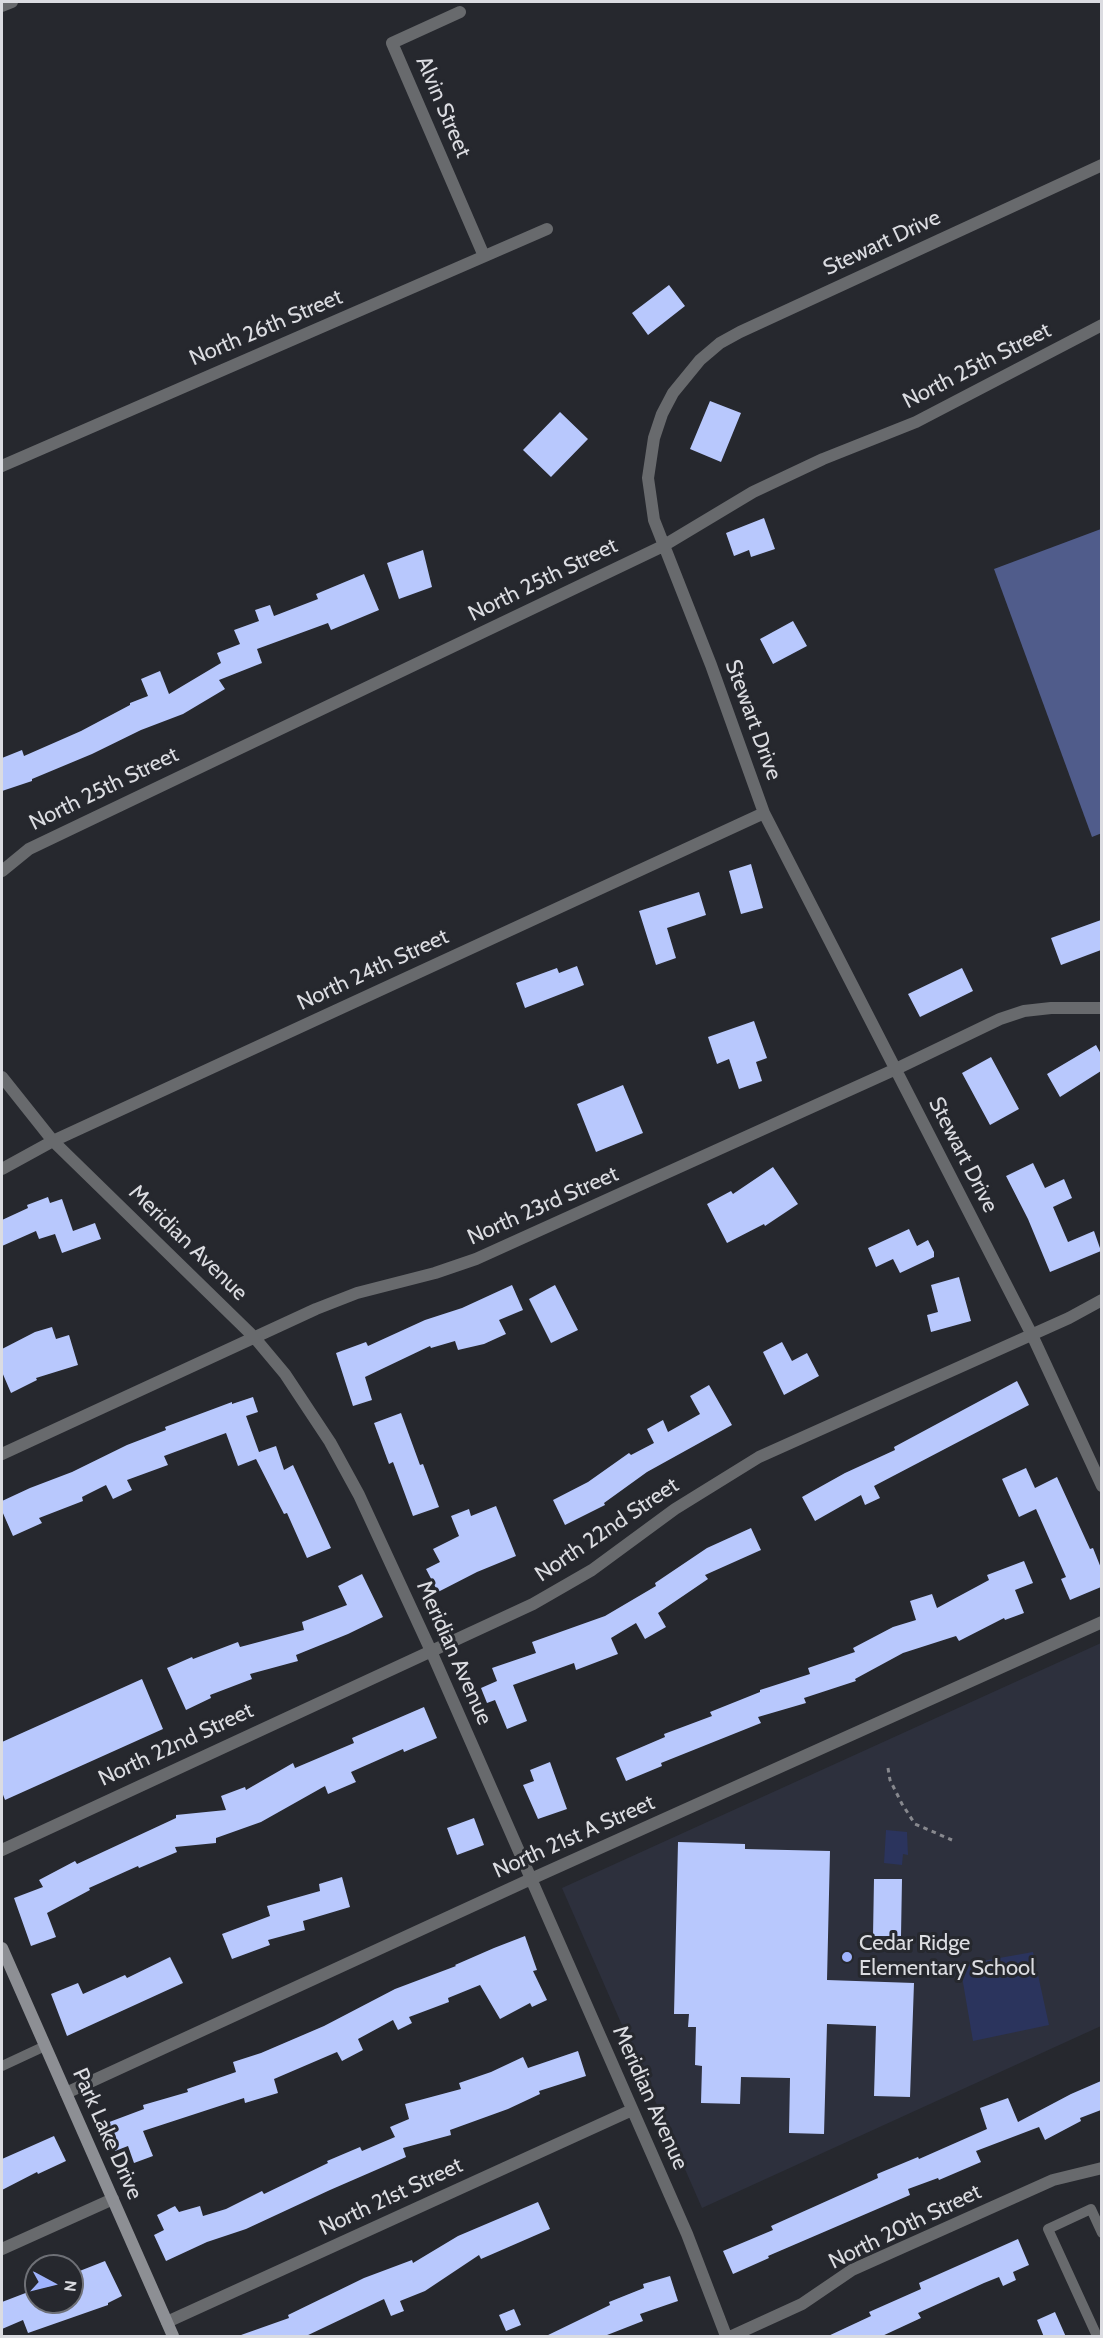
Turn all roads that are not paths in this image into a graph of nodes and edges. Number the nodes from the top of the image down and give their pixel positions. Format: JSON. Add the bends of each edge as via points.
{"nodes":[{"id":1,"x":12,"y":2,"type":"edge"},
{"id":2,"x":2,"y":6,"type":"edge"},
{"id":3,"x":460,"y":12,"type":"dead end"},
{"id":4,"x":1101,"y":165,"type":"edge"},
{"id":5,"x":547,"y":229,"type":"dead end"},
{"id":6,"x":484,"y":256,"type":"junction"},
{"id":7,"x":1101,"y":325,"type":"edge"},
{"id":8,"x":2,"y":466,"type":"edge"},
{"id":9,"x":663,"y":546,"type":"junction"},
{"id":10,"x":764,"y":813,"type":"junction"},
{"id":11,"x":2,"y":871,"type":"edge"},
{"id":12,"x":1101,"y":1008,"type":"edge"},
{"id":13,"x":896,"y":1069,"type":"junction"},
{"id":14,"x":2,"y":1077,"type":"edge"},
{"id":15,"x":53,"y":1141,"type":"junction"},
{"id":16,"x":2,"y":1169,"type":"edge"},
{"id":17,"x":1101,"y":1300,"type":"edge"},
{"id":18,"x":1032,"y":1335,"type":"junction"},
{"id":19,"x":254,"y":1337,"type":"junction"},
{"id":20,"x":2,"y":1454,"type":"edge"},
{"id":21,"x":1101,"y":1486,"type":"edge"},
{"id":22,"x":1101,"y":1622,"type":"edge"},
{"id":23,"x":431,"y":1651,"type":"junction"},
{"id":24,"x":2,"y":1850,"type":"edge"},
{"id":25,"x":531,"y":1879,"type":"junction"},
{"id":26,"x":2,"y":1948,"type":"edge"},
{"id":27,"x":45,"y":2046,"type":"junction"},
{"id":28,"x":2,"y":2066,"type":"edge"},
{"id":29,"x":66,"y":2093,"type":"junction"},
{"id":30,"x":632,"y":2110,"type":"junction"},
{"id":31,"x":1101,"y":2168,"type":"edge"},
{"id":32,"x":112,"y":2199,"type":"junction"},
{"id":33,"x":1101,"y":2233,"type":"edge"},
{"id":34,"x":2,"y":2249,"type":"edge"},
{"id":35,"x":167,"y":2322,"type":"junction"},
{"id":36,"x":173,"y":2337,"type":"edge"},
{"id":37,"x":726,"y":2337,"type":"edge"},
{"id":38,"x":732,"y":2337,"type":"edge"},
{"id":39,"x":1097,"y":2337,"type":"edge"}],
"edges":[{"from":1,"to":2,"type":"street"},
{"from":3,"to":6,"type":"street","name":"Alvin Street","via":[[392,43]]},
{"from":4,"to":9,"type":"street","name":"Stewart Drive","via":[[740,332],[700,360],[673,393],[651,449],[650,501]]},
{"from":5,"to":6,"type":"street","name":"North 26th Street"},
{"from":6,"to":8,"type":"street","name":"North 26th Street"},
{"from":7,"to":9,"type":"street","name":"North 25th Street","via":[[916,422],[753,492]]},
{"from":9,"to":10,"type":"street","name":"Stewart Drive","via":[[711,664]]},
{"from":9,"to":11,"type":"street","name":"North 25th Street","via":[[29,849]]},
{"from":10,"to":13,"type":"street","name":"Stewart Drive"},
{"from":10,"to":15,"type":"street","name":"North 24th Street"},
{"from":12,"to":13,"type":"street","name":"North 23rd Street","via":[[1024,1011]]},
{"from":13,"to":18,"type":"street","name":"Stewart Drive"},
{"from":13,"to":19,"type":"street","name":"North 23rd Street","via":[[476,1259],[357,1293]]},
{"from":14,"to":15,"type":"street","name":"Meridian Avenue"},
{"from":15,"to":16,"type":"street","name":"North 24th Street"},
{"from":15,"to":19,"type":"street","name":"Meridian Avenue"},
{"from":17,"to":18,"type":"street","name":"North 22nd Street"},
{"from":18,"to":21,"type":"street","name":"Stewart Drive"},
{"from":18,"to":23,"type":"street","name":"North 22nd Street","via":[[759,1457],[675,1509],[592,1570],[533,1604]]},
{"from":19,"to":20,"type":"street","name":"North 23rd Street"},
{"from":19,"to":23,"type":"street","name":"Meridian Avenue","via":[[285,1374],[330,1442],[359,1495]]},
{"from":22,"to":25,"type":"street","name":"North 21st A Street"},
{"from":23,"to":24,"type":"street","name":"North 22nd Street"},
{"from":23,"to":25,"type":"street","name":"Meridian Avenue"},
{"from":25,"to":29,"type":"street","name":"North 21st A Street"},
{"from":25,"to":30,"type":"street","name":"Meridian Avenue"},
{"from":26,"to":27,"type":"street","name":"Park Lake Drive"},
{"from":27,"to":28,"type":"lane"},
{"from":27,"to":29,"type":"street","name":"Park Lake Drive"},
{"from":29,"to":32,"type":"street","name":"Park Lake Drive"},
{"from":30,"to":35,"type":"street","name":"North 21st Street"},
{"from":30,"to":37,"type":"street","name":"Meridian Avenue","via":[[687,2234]]},
{"from":31,"to":38,"type":"street","name":"North 20th Street","via":[[1053,2180],[852,2270],[802,2304]]},
{"from":32,"to":34,"type":"street"},
{"from":32,"to":35,"type":"street","name":"Park Lake Drive"},
{"from":33,"to":39,"type":"lane","via":[[1091,2210],[1048,2229]]},
{"from":35,"to":36,"type":"street","name":"Park Lake Drive"}]}
